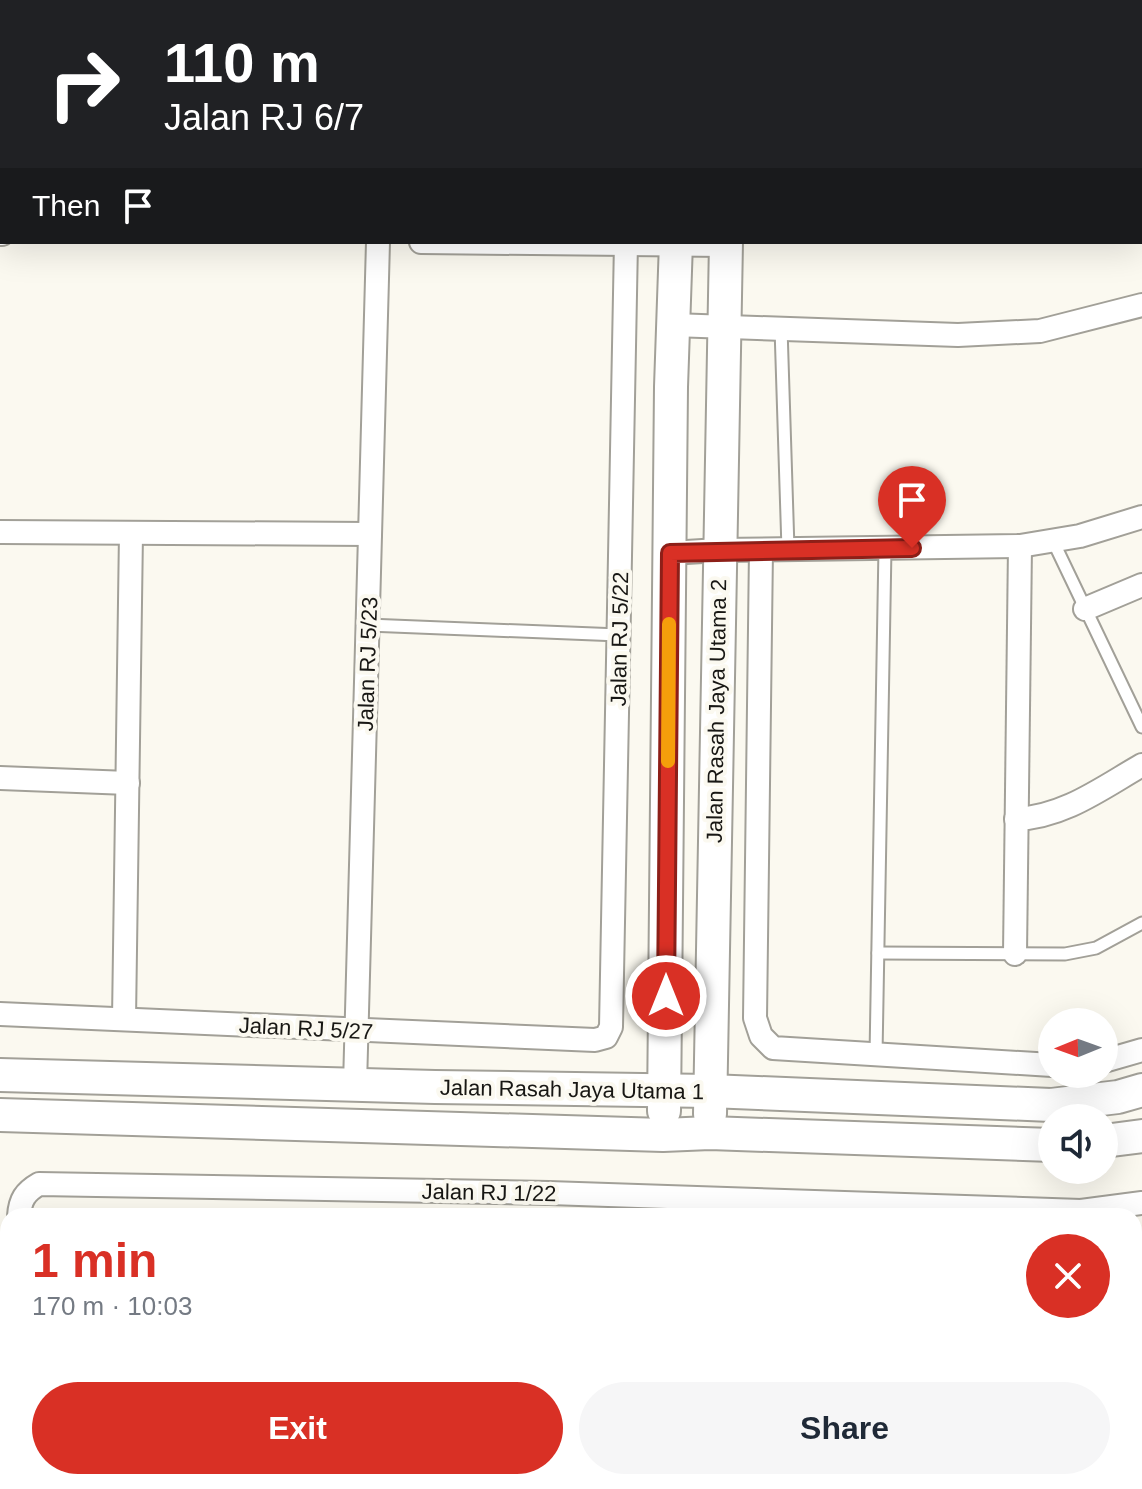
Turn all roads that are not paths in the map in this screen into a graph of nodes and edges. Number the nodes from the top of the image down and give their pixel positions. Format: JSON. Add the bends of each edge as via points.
{"nodes":[{"id":1,"x":378,"y":244,"type":"edge"},
{"id":2,"x":626,"y":244,"type":"edge"},
{"id":3,"x":676,"y":244,"type":"edge"},
{"id":4,"x":726,"y":244,"type":"edge"},
{"id":5,"x":1142,"y":305,"type":"edge"},
{"id":6,"x":673,"y":325,"type":"junction"},
{"id":7,"x":725,"y":328,"type":"junction"},
{"id":8,"x":781,"y":328,"type":"junction"},
{"id":9,"x":1142,"y":517,"type":"edge"},
{"id":10,"x":0,"y":532,"type":"edge"},
{"id":11,"x":131,"y":533,"type":"junction"},
{"id":12,"x":370,"y":534,"type":"junction"},
{"id":13,"x":1053,"y":541,"type":"junction"},
{"id":14,"x":1020,"y":546,"type":"junction"},
{"id":15,"x":885,"y":548,"type":"junction"},
{"id":16,"x":788,"y":549,"type":"junction"},
{"id":17,"x":719,"y":550,"type":"junction"},
{"id":18,"x":761,"y":550,"type":"junction"},
{"id":19,"x":670,"y":553,"type":"junction"},
{"id":20,"x":1142,"y":585,"type":"edge"},
{"id":21,"x":1085,"y":609,"type":"junction"},
{"id":22,"x":368,"y":625,"type":"junction"},
{"id":23,"x":619,"y":635,"type":"junction"},
{"id":24,"x":1142,"y":727,"type":"edge"},
{"id":25,"x":1142,"y":765,"type":"edge"},
{"id":26,"x":0,"y":778,"type":"edge"},
{"id":27,"x":128,"y":783,"type":"junction"},
{"id":28,"x":1016,"y":819,"type":"junction"},
{"id":29,"x":1142,"y":923,"type":"edge"},
{"id":30,"x":878,"y":953,"type":"junction"},
{"id":31,"x":1015,"y":954,"type":"junction"},
{"id":32,"x":0,"y":1014,"type":"edge"},
{"id":33,"x":124,"y":1019,"type":"junction"},
{"id":34,"x":356,"y":1031,"type":"junction"},
{"id":35,"x":609,"y":1032,"type":"joint"},
{"id":36,"x":1142,"y":1050,"type":"edge"},
{"id":37,"x":876,"y":1055,"type":"junction"},
{"id":38,"x":1118,"y":1057,"type":"edge"},
{"id":39,"x":1038,"y":1064,"type":"edge"},
{"id":40,"x":0,"y":1075,"type":"edge"},
{"id":41,"x":355,"y":1085,"type":"junction"},
{"id":42,"x":1142,"y":1090,"type":"edge"},
{"id":43,"x":666,"y":1091,"type":"junction"},
{"id":44,"x":710,"y":1091,"type":"junction"},
{"id":45,"x":0,"y":1115,"type":"edge"},
{"id":46,"x":710,"y":1133,"type":"junction"},
{"id":47,"x":663,"y":1135,"type":"junction"},
{"id":48,"x":1142,"y":1136,"type":"edge"},
{"id":49,"x":1118,"y":1139,"type":"edge"},
{"id":50,"x":1038,"y":1145,"type":"edge"},
{"id":51,"x":1142,"y":1203,"type":"edge"},
{"id":52,"x":20,"y":1208,"type":"edge"},
{"id":53,"x":992,"y":1208,"type":"edge"},
{"id":54,"x":1104,"y":1208,"type":"edge"}],
"edges":[{"from":1,"to":12,"type":"street","name":"Jalan RJ 5/23"},
{"from":2,"to":23,"type":"street","name":"Jalan RJ 5/22"},
{"from":3,"to":6,"type":"main road","name":"Jalan Rasah Jaya Utama 2"},
{"from":4,"to":7,"type":"main road","name":"Jalan Rasah Jaya Utama 2"},
{"from":5,"to":8,"type":"street","via":[[1040,331],[958,335]]},
{"from":6,"to":7,"type":"street"},
{"from":6,"to":19,"type":"main road","name":"Jalan Rasah Jaya Utama 2"},
{"from":7,"to":8,"type":"street"},
{"from":7,"to":17,"type":"main road","name":"Jalan Rasah Jaya Utama 2"},
{"from":8,"to":16,"type":"lane"},
{"from":9,"to":13,"type":"street"},
{"from":10,"to":11,"type":"street"},
{"from":11,"to":12,"type":"street"},
{"from":11,"to":27,"type":"street"},
{"from":12,"to":22,"type":"street","name":"Jalan RJ 5/23"},
{"from":13,"to":14,"type":"street"},
{"from":13,"to":21,"type":"lane"},
{"from":14,"to":15,"type":"street"},
{"from":14,"to":28,"type":"street"},
{"from":15,"to":16,"type":"street"},
{"from":15,"to":30,"type":"lane"},
{"from":16,"to":18,"type":"street"},
{"from":17,"to":18,"type":"street"},
{"from":17,"to":19,"type":"street"},
{"from":17,"to":44,"type":"main road","name":"Jalan Rasah Jaya Utama 2"},
{"from":18,"to":37,"type":"street","via":[[755,1018],[761,1036],[773,1048]]},
{"from":19,"to":43,"type":"main road","name":"Jalan Rasah Jaya Utama 2"},
{"from":20,"to":21,"type":"street"},
{"from":21,"to":24,"type":"lane"},
{"from":22,"to":23,"type":"lane"},
{"from":22,"to":34,"type":"street","name":"Jalan RJ 5/23"},
{"from":23,"to":35,"type":"street","name":"Jalan RJ 5/22"},
{"from":25,"to":28,"type":"street","via":[[1069,807]]},
{"from":26,"to":27,"type":"street"},
{"from":27,"to":33,"type":"street"},
{"from":28,"to":31,"type":"street"},
{"from":29,"to":31,"type":"lane","via":[[1082,952]]},
{"from":30,"to":31,"type":"lane"},
{"from":30,"to":37,"type":"lane"},
{"from":32,"to":33,"type":"street","name":"Jalan RJ 5/27"},
{"from":33,"to":34,"type":"street","name":"Jalan RJ 5/27"},
{"from":34,"to":35,"type":"street","name":"Jalan RJ 5/27","via":[[595,1040]]},
{"from":34,"to":41,"type":"street","name":"Jalan RJ 5/23"},
{"from":36,"to":38,"type":"street"},
{"from":37,"to":39,"type":"street"},
{"from":40,"to":41,"type":"main road","name":"Jalan Rasah Jaya Utama 1"},
{"from":41,"to":43,"type":"main road","name":"Jalan Rasah Jaya Utama 1"},
{"from":42,"to":44,"type":"main road","name":"Jalan Rasah Jaya Utama 1","via":[[1051,1105]]},
{"from":43,"to":44,"type":"main road","name":"Jalan Rasah Jaya Utama 1"},
{"from":43,"to":47,"type":"main road","name":"Jalan Rasah Jaya Utama 2"},
{"from":44,"to":46,"type":"main road","name":"Jalan Rasah Jaya Utama 2"},
{"from":45,"to":47,"type":"main road","name":"Jalan Rasah Jaya Utama 1"},
{"from":46,"to":47,"type":"main road","name":"Jalan Rasah Jaya Utama 1"},
{"from":46,"to":50,"type":"main road","name":"Jalan Rasah Jaya Utama 1"},
{"from":48,"to":49,"type":"main road"},
{"from":51,"to":54,"type":"street","name":"Jalan RJ 1/22"},
{"from":52,"to":53,"type":"street","name":"Jalan RJ 1/22","via":[[28,1190],[39,1184]]}]}
